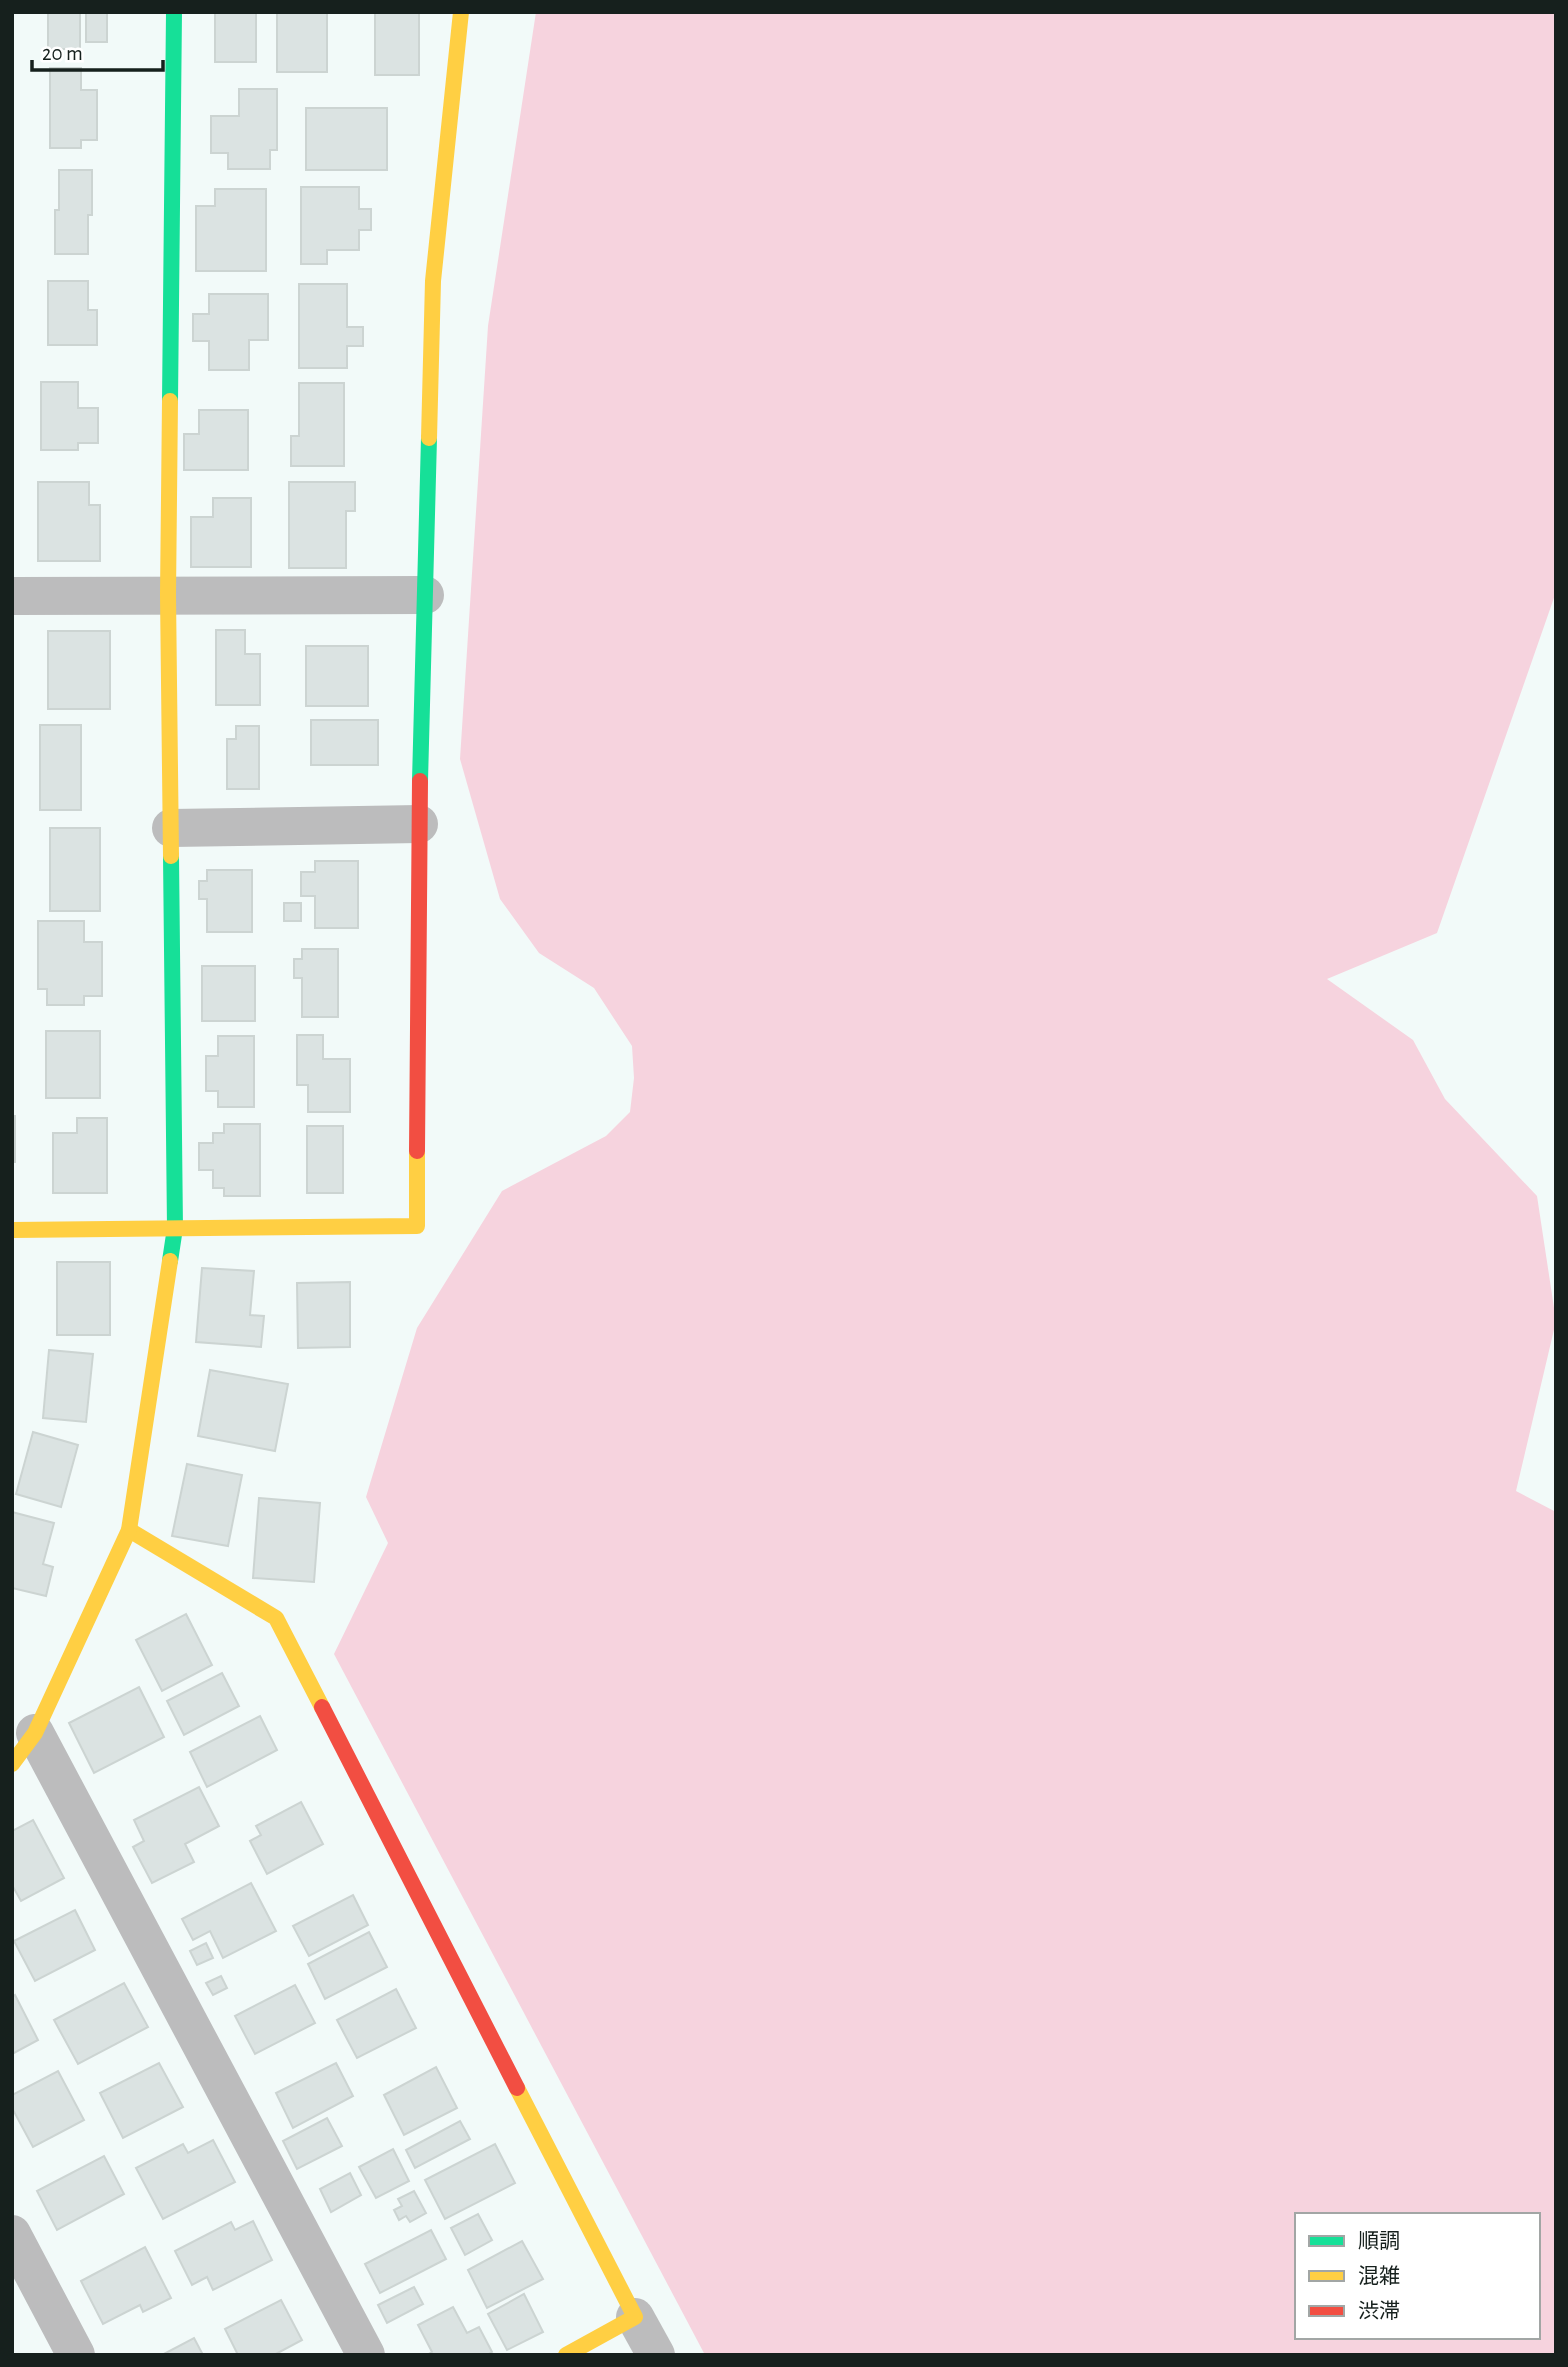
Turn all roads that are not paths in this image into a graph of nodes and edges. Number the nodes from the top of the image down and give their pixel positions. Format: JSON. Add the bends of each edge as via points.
{"nodes":[{"id":1,"x":174,"y":12,"type":"edge"},
{"id":2,"x":461,"y":12,"type":"edge"},
{"id":3,"x":168,"y":595,"type":"junction"},
{"id":4,"x":425,"y":595,"type":"junction"},
{"id":5,"x":12,"y":596,"type":"edge"},
{"id":6,"x":419,"y":824,"type":"junction"},
{"id":7,"x":171,"y":828,"type":"junction"},
{"id":8,"x":175,"y":1228,"type":"junction"},
{"id":9,"x":12,"y":1230,"type":"edge"},
{"id":10,"x":130,"y":1530,"type":"junction"},
{"id":11,"x":35,"y":1733,"type":"junction"},
{"id":12,"x":12,"y":1764,"type":"edge"},
{"id":13,"x":12,"y":2234,"type":"edge"},
{"id":14,"x":635,"y":2317,"type":"junction"},
{"id":15,"x":76,"y":2355,"type":"edge"},
{"id":16,"x":366,"y":2355,"type":"edge"},
{"id":17,"x":566,"y":2355,"type":"edge"},
{"id":18,"x":656,"y":2355,"type":"edge"}],
"edges":[{"from":1,"to":3,"type":"street"},
{"from":2,"to":4,"type":"street","via":[[433,281]]},
{"from":3,"to":4,"type":"street"},
{"from":3,"to":5,"type":"street"},
{"from":3,"to":7,"type":"street"},
{"from":4,"to":6,"type":"street"},
{"from":6,"to":7,"type":"street"},
{"from":6,"to":8,"type":"street","via":[[417,1226]]},
{"from":7,"to":8,"type":"street"},
{"from":8,"to":9,"type":"street"},
{"from":8,"to":10,"type":"street"},
{"from":10,"to":11,"type":"street"},
{"from":10,"to":14,"type":"street","via":[[276,1618]]},
{"from":11,"to":12,"type":"street"},
{"from":11,"to":16,"type":"street"},
{"from":13,"to":15,"type":"street"},
{"from":14,"to":17,"type":"street"},
{"from":14,"to":18,"type":"street"}]}
